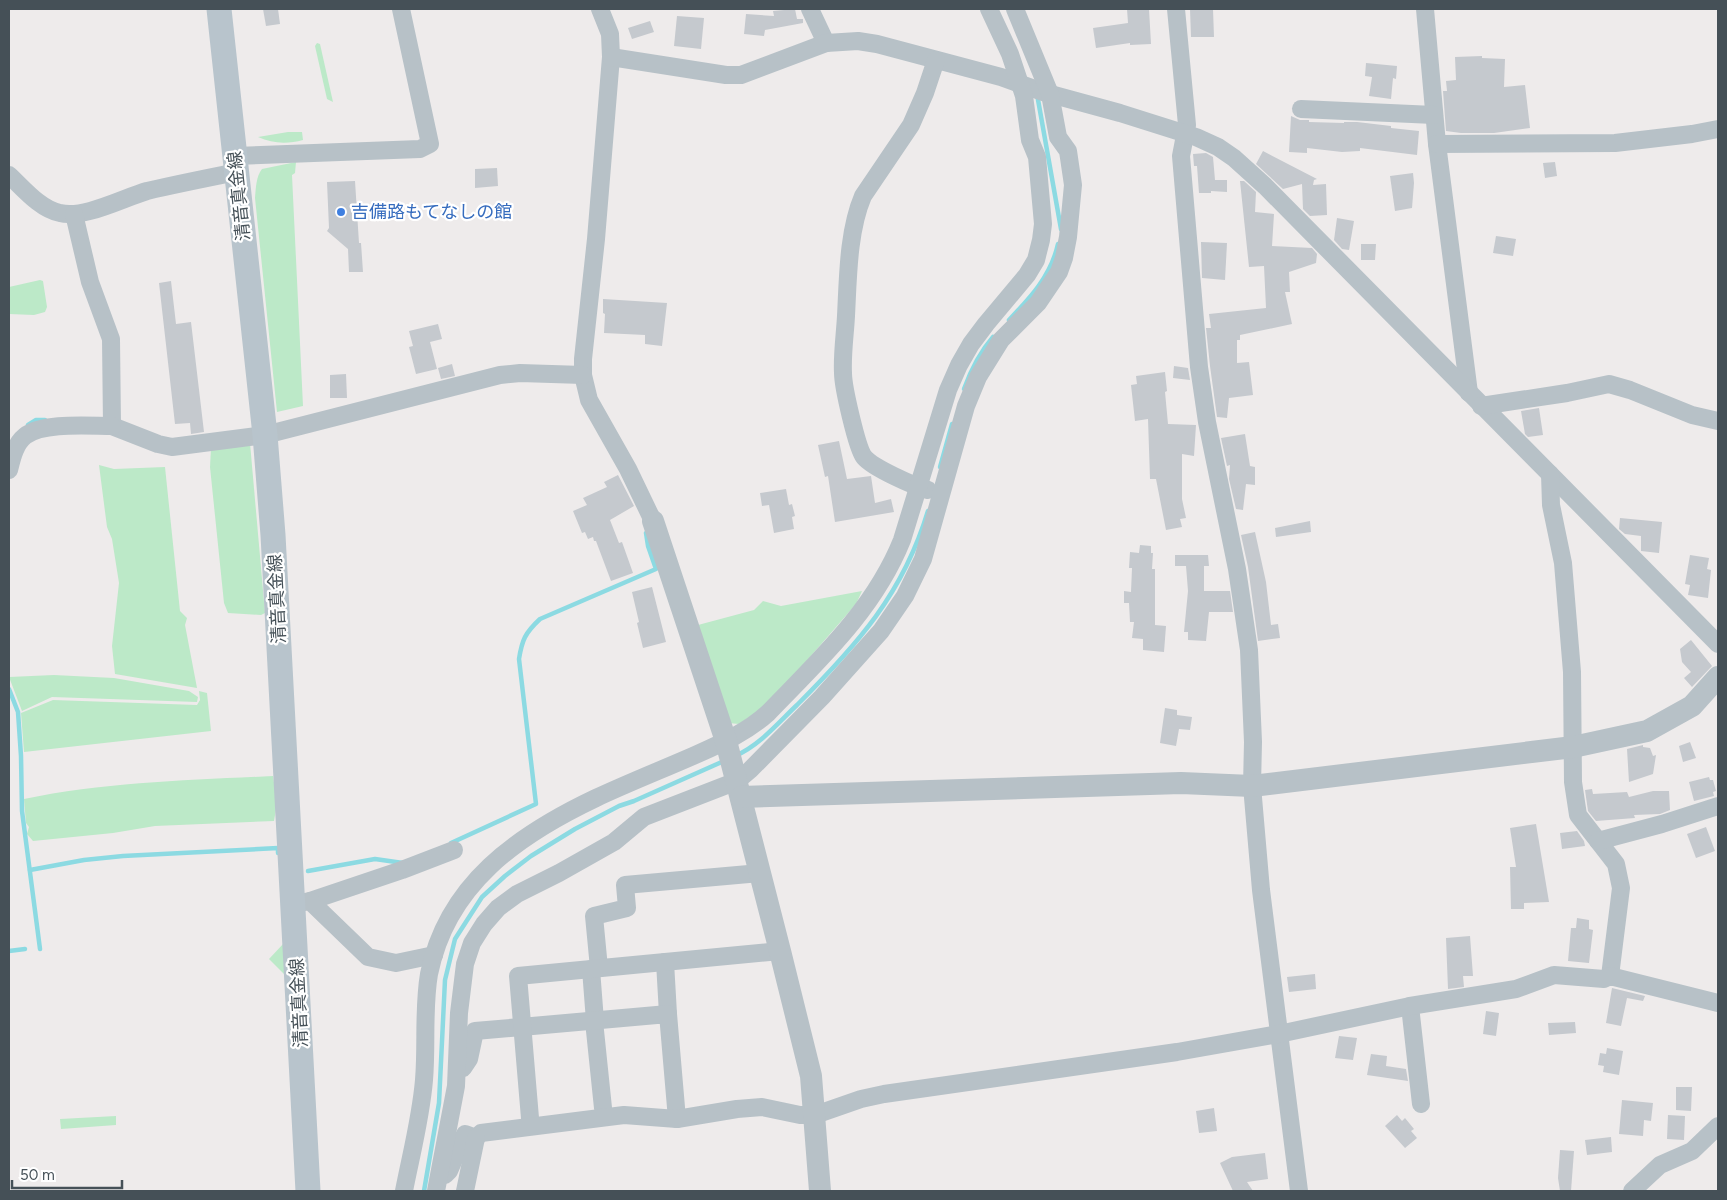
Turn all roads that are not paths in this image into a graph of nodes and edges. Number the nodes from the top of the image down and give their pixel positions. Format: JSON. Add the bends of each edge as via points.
{"nodes":[{"id":1,"x":219,"y":9,"type":"edge"},
{"id":2,"x":401,"y":9,"type":"edge"},
{"id":3,"x":600,"y":9,"type":"edge"},
{"id":4,"x":810,"y":9,"type":"edge"},
{"id":5,"x":989,"y":9,"type":"edge"},
{"id":6,"x":1015,"y":9,"type":"edge"},
{"id":7,"x":1176,"y":9,"type":"edge"},
{"id":8,"x":1425,"y":9,"type":"edge"},
{"id":9,"x":826,"y":43,"type":"junction"},
{"id":10,"x":611,"y":57,"type":"junction"},
{"id":11,"x":936,"y":60,"type":"junction"},
{"id":12,"x":1035,"y":89,"type":"junction"},
{"id":13,"x":1301,"y":109,"type":"dead end"},
{"id":14,"x":1434,"y":115,"type":"junction"},
{"id":15,"x":1718,"y":129,"type":"edge"},
{"id":16,"x":1186,"y":133,"type":"junction"},
{"id":17,"x":1437,"y":144,"type":"junction"},
{"id":18,"x":236,"y":164,"type":"junction"},
{"id":19,"x":9,"y":175,"type":"edge"},
{"id":20,"x":74,"y":214,"type":"junction"},
{"id":21,"x":582,"y":375,"type":"junction"},
{"id":22,"x":1475,"y":400,"type":"junction"},
{"id":23,"x":1718,"y":421,"type":"edge"},
{"id":24,"x":112,"y":422,"type":"junction"},
{"id":25,"x":265,"y":435,"type":"junction"},
{"id":26,"x":9,"y":470,"type":"edge"},
{"id":27,"x":1550,"y":474,"type":"junction"},
{"id":28,"x":931,"y":491,"type":"junction"},
{"id":29,"x":653,"y":521,"type":"joint"},
{"id":30,"x":1718,"y":644,"type":"edge"},
{"id":31,"x":1718,"y":676,"type":"edge"},
{"id":32,"x":1573,"y":747,"type":"junction"},
{"id":33,"x":733,"y":768,"type":"junction"},
{"id":34,"x":1252,"y":786,"type":"junction"},
{"id":35,"x":1718,"y":806,"type":"edge"},
{"id":36,"x":1598,"y":840,"type":"junction"},
{"id":37,"x":454,"y":850,"type":"dead end"},
{"id":38,"x":760,"y":873,"type":"junction"},
{"id":39,"x":302,"y":903,"type":"junction"},
{"id":40,"x":780,"y":951,"type":"junction"},
{"id":41,"x":434,"y":955,"type":"junction"},
{"id":42,"x":665,"y":962,"type":"junction"},
{"id":43,"x":595,"y":968,"type":"junction"},
{"id":44,"x":1610,"y":976,"type":"junction"},
{"id":45,"x":1718,"y":1003,"type":"edge"},
{"id":46,"x":1410,"y":1006,"type":"junction"},
{"id":47,"x":668,"y":1014,"type":"junction"},
{"id":48,"x":594,"y":1021,"type":"junction"},
{"id":49,"x":521,"y":1027,"type":"junction"},
{"id":50,"x":1279,"y":1034,"type":"junction"},
{"id":51,"x":457,"y":1069,"type":"junction"},
{"id":52,"x":1421,"y":1104,"type":"dead end"},
{"id":53,"x":603,"y":1108,"type":"dead end"},
{"id":54,"x":677,"y":1115,"type":"junction"},
{"id":55,"x":815,"y":1115,"type":"junction"},
{"id":56,"x":530,"y":1118,"type":"dead end"},
{"id":57,"x":1718,"y":1126,"type":"edge"},
{"id":58,"x":473,"y":1137,"type":"junction"},
{"id":59,"x":437,"y":1187,"type":"edge"},
{"id":60,"x":308,"y":1191,"type":"edge"},
{"id":61,"x":404,"y":1191,"type":"edge"},
{"id":62,"x":465,"y":1191,"type":"edge"},
{"id":63,"x":820,"y":1191,"type":"edge"},
{"id":64,"x":1299,"y":1191,"type":"edge"},
{"id":65,"x":1632,"y":1191,"type":"edge"}],
"edges":[{"from":1,"to":18,"type":"main road","name":"清音真金線"},
{"from":2,"to":18,"type":"street","via":[[430,144],[420,149]]},
{"from":3,"to":10,"type":"street","via":[[610,34]]},
{"from":4,"to":9,"type":"street"},
{"from":5,"to":12,"type":"street","via":[[1007,46]]},
{"from":6,"to":12,"type":"street"},
{"from":7,"to":16,"type":"street"},
{"from":8,"to":14,"type":"street"},
{"from":9,"to":10,"type":"street","via":[[741,75]]},
{"from":9,"to":11,"type":"street","via":[[858,41]]},
{"from":10,"to":21,"type":"street"},
{"from":11,"to":12,"type":"street"},
{"from":11,"to":28,"type":"street","via":[[911,125],[863,196],[858,209],[842,374],[856,439],[866,459]]},
{"from":12,"to":16,"type":"street"},
{"from":12,"to":28,"type":"street","via":[[1024,96],[1030,140],[1037,157],[1043,224],[1036,260],[971,344],[959,365],[948,390]]},
{"from":12,"to":28,"type":"street","via":[[1068,151],[1073,185],[1064,258],[1059,272],[1038,303],[1001,340],[978,377]]},
{"from":13,"to":14,"type":"street"},
{"from":14,"to":17,"type":"street"},
{"from":15,"to":17,"type":"street","via":[[1615,143]]},
{"from":16,"to":22,"type":"street","via":[[1218,147],[1246,169]]},
{"from":16,"to":34,"type":"street","via":[[1181,156],[1199,367],[1250,650],[1254,742]]},
{"from":17,"to":22,"type":"street"},
{"from":18,"to":20,"type":"street"},
{"from":18,"to":25,"type":"main road","name":"清音真金線"},
{"from":19,"to":20,"type":"street","via":[[46,208],[57,213]]},
{"from":20,"to":24,"type":"street","via":[[90,282],[111,339]]},
{"from":21,"to":25,"type":"street","via":[[500,375]]},
{"from":21,"to":29,"type":"street","via":[[589,400]]},
{"from":22,"to":23,"type":"street","via":[[1567,393],[1609,384],[1692,415]]},
{"from":22,"to":27,"type":"street"},
{"from":24,"to":25,"type":"street","via":[[158,444],[172,447]]},
{"from":24,"to":26,"type":"street","via":[[35,429],[17,446]]},
{"from":25,"to":39,"type":"main road","name":"清音真金線"},
{"from":27,"to":30,"type":"street"},
{"from":27,"to":32,"type":"street","via":[[1551,505],[1563,562],[1572,672]]},
{"from":28,"to":33,"type":"street","via":[[883,581],[862,612],[754,726]]},
{"from":28,"to":33,"type":"street","via":[[923,559],[895,612],[822,697],[750,770]]},
{"from":29,"to":33,"type":"street"},
{"from":31,"to":32,"type":"street","via":[[1692,706],[1647,731]]},
{"from":32,"to":34,"type":"street"},
{"from":32,"to":36,"type":"street","via":[[1573,782],[1578,815]]},
{"from":33,"to":34,"type":"street"},
{"from":33,"to":38,"type":"street"},
{"from":33,"to":41,"type":"street","via":[[598,797],[560,816],[521,841],[479,876],[447,921]]},
{"from":33,"to":51,"type":"street","via":[[644,817],[614,842],[517,894],[498,908],[472,943],[466,964],[459,1013]]},
{"from":34,"to":50,"type":"street"},
{"from":35,"to":36,"type":"street"},
{"from":36,"to":44,"type":"street","via":[[1616,864],[1621,888]]},
{"from":37,"to":39,"type":"street"},
{"from":38,"to":40,"type":"street"},
{"from":38,"to":43,"type":"street","via":[[625,885],[626,908],[594,916]]},
{"from":39,"to":41,"type":"street","via":[[368,958],[396,964]]},
{"from":39,"to":60,"type":"main road","name":"清音真金線"},
{"from":40,"to":42,"type":"street"},
{"from":40,"to":55,"type":"street","via":[[811,1076]]},
{"from":41,"to":61,"type":"street","via":[[426,1004],[424,1080]]},
{"from":42,"to":43,"type":"street"},
{"from":42,"to":47,"type":"street"},
{"from":43,"to":48,"type":"street"},
{"from":43,"to":49,"type":"street","via":[[518,976]]},
{"from":44,"to":45,"type":"street"},
{"from":44,"to":46,"type":"street","via":[[1604,979],[1554,975],[1516,989]]},
{"from":46,"to":50,"type":"street"},
{"from":46,"to":52,"type":"street"},
{"from":47,"to":48,"type":"street"},
{"from":47,"to":54,"type":"street"},
{"from":48,"to":49,"type":"street"},
{"from":48,"to":53,"type":"street"},
{"from":49,"to":51,"type":"street","via":[[475,1032],[469,1059],[463,1068]]},
{"from":49,"to":56,"type":"street"},
{"from":50,"to":55,"type":"street","via":[[1177,1052],[893,1092]]},
{"from":50,"to":64,"type":"street"},
{"from":51,"to":59,"type":"street"},
{"from":54,"to":55,"type":"street","via":[[762,1107]]},
{"from":54,"to":58,"type":"street","via":[[624,1115],[481,1133]]},
{"from":55,"to":63,"type":"street"},
{"from":57,"to":65,"type":"street","via":[[1692,1151],[1660,1165]]},
{"from":58,"to":59,"type":"street","via":[[465,1134],[449,1171]]},
{"from":58,"to":62,"type":"street"}]}
